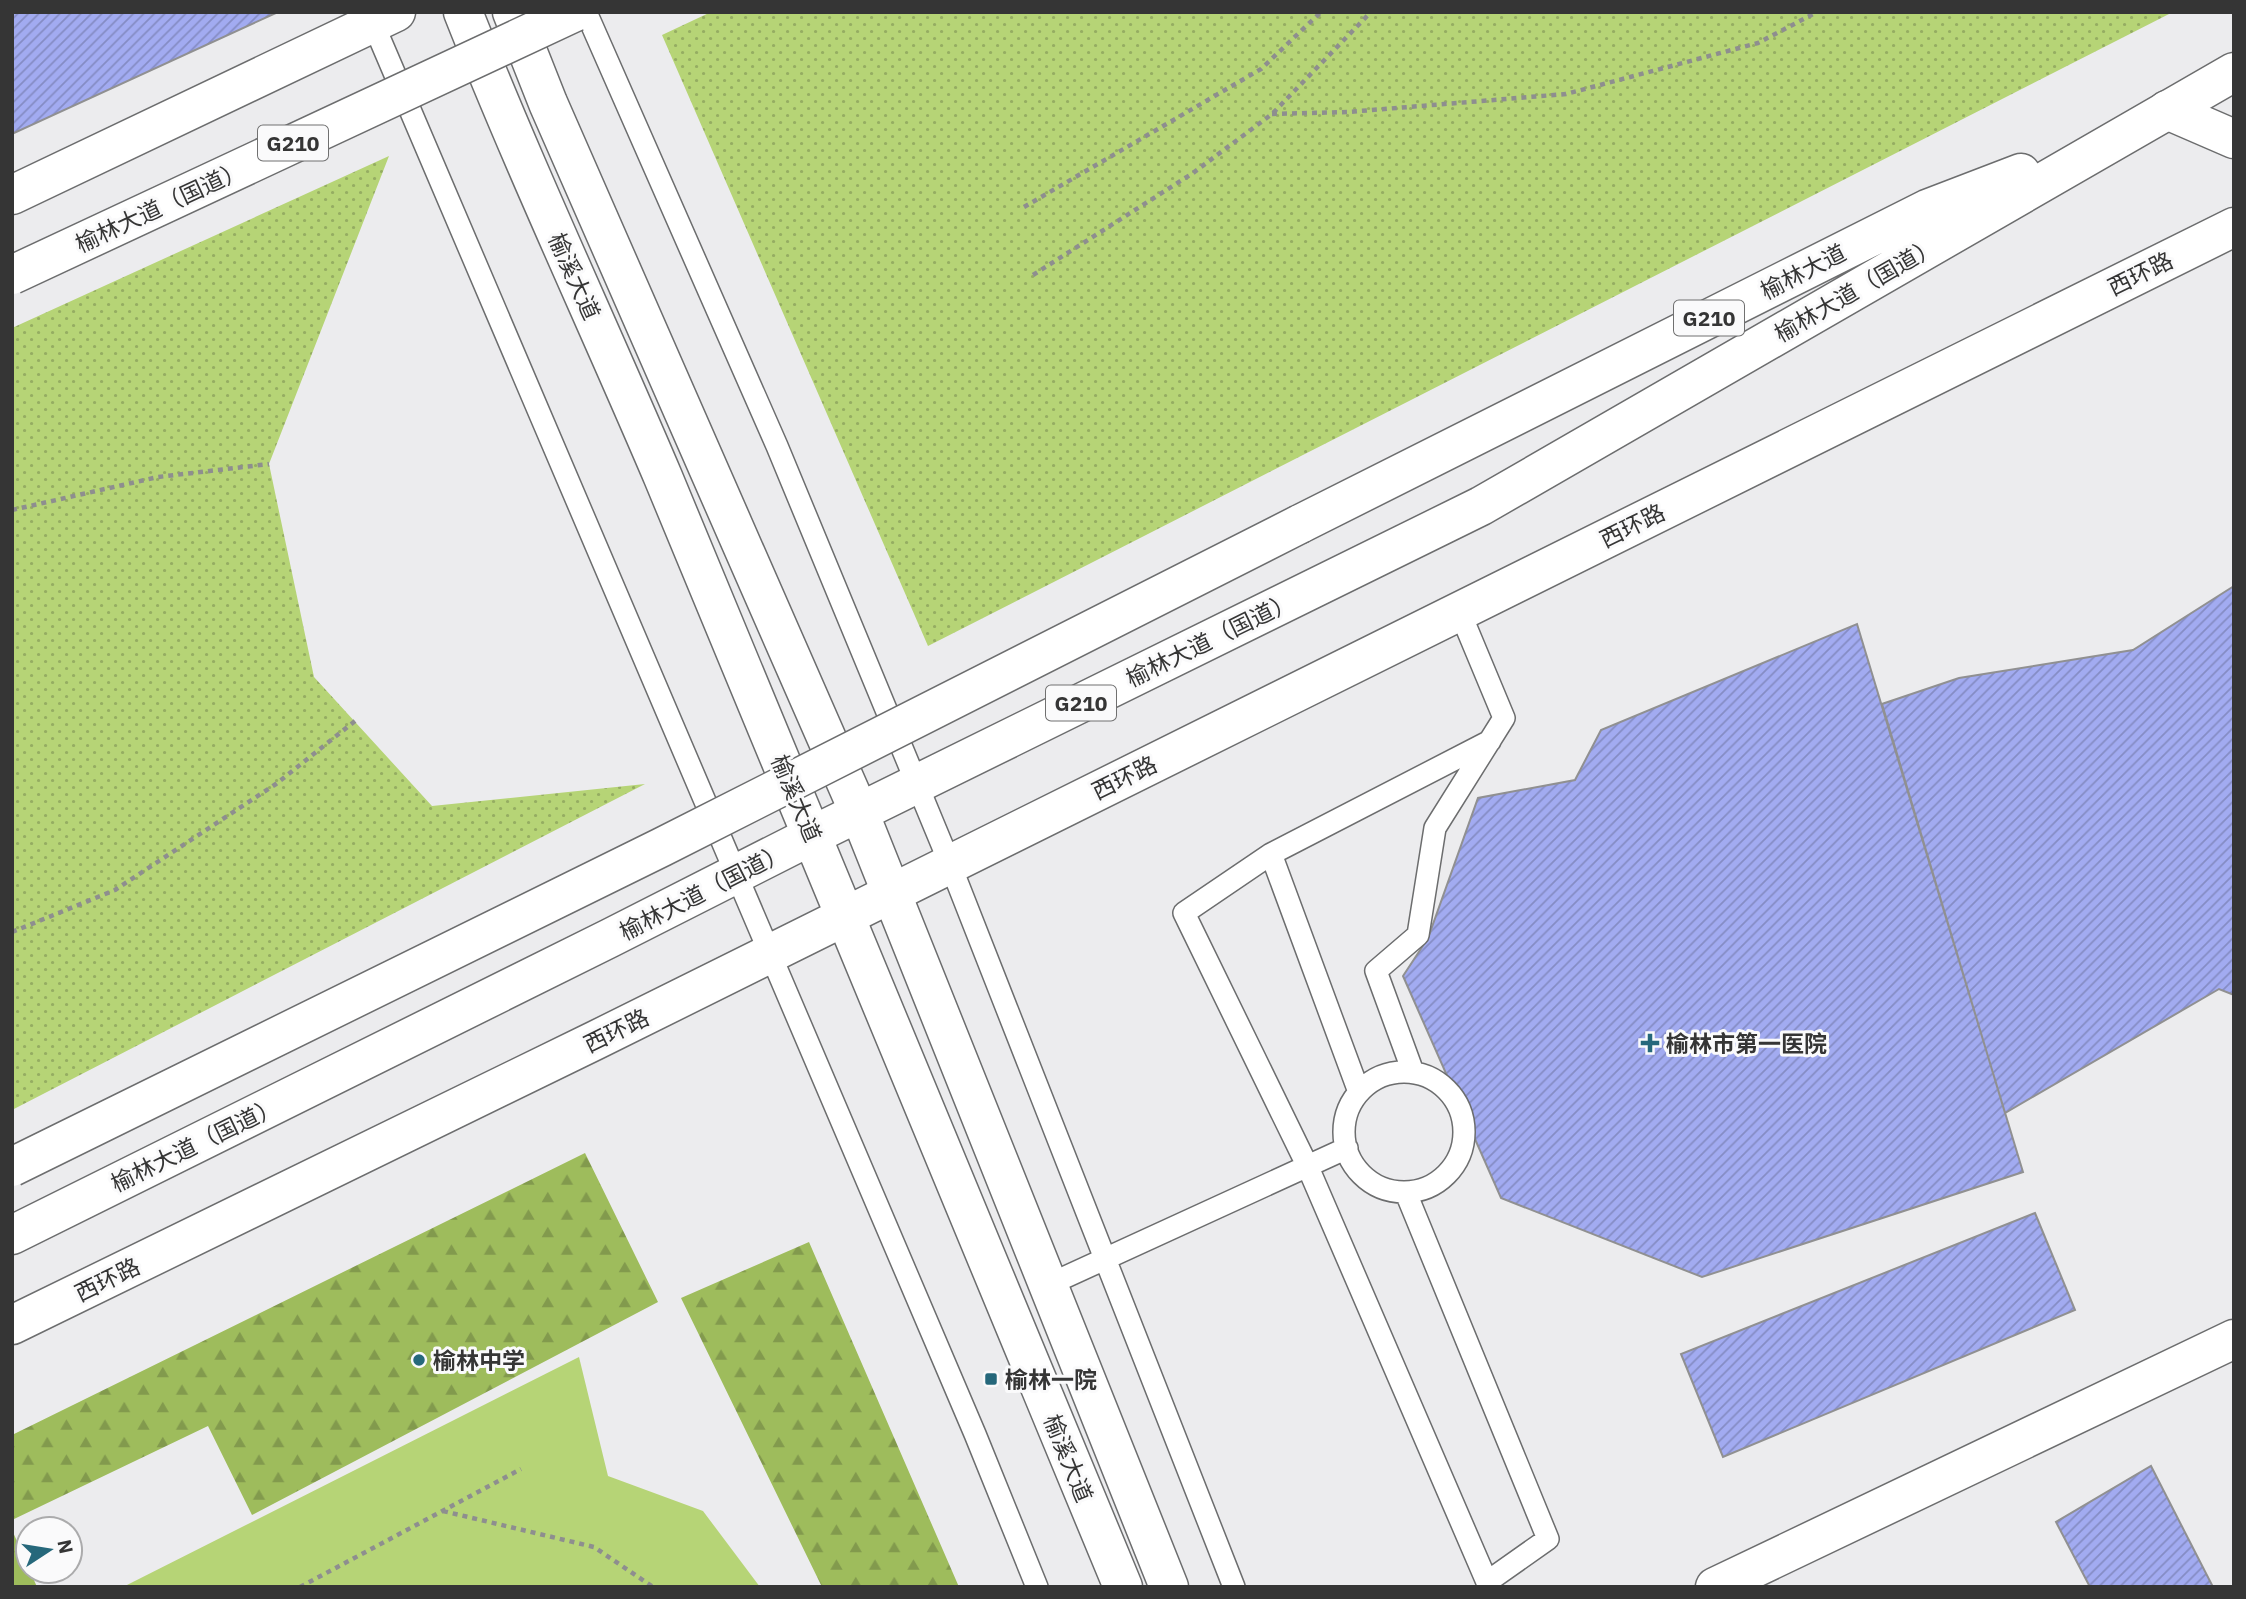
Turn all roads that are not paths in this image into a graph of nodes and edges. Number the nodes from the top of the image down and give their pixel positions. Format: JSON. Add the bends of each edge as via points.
{"nodes":[{"id":1,"x":463,"y":12,"type":"edge"},
{"id":2,"x":512,"y":12,"type":"edge"},
{"id":3,"x":575,"y":12,"type":"edge"},
{"id":4,"x":586,"y":12,"type":"edge"},
{"id":5,"x":385,"y":18,"type":"edge"},
{"id":6,"x":2234,"y":72,"type":"edge"},
{"id":7,"x":2167,"y":110,"type":"junction"},
{"id":8,"x":2128,"y":133,"type":"junction"},
{"id":9,"x":2234,"y":139,"type":"edge"},
{"id":10,"x":12,"y":195,"type":"edge"},
{"id":11,"x":2234,"y":227,"type":"edge"},
{"id":12,"x":12,"y":275,"type":"edge"},
{"id":13,"x":1459,"y":610,"type":"junction"},
{"id":14,"x":1490,"y":741,"type":"junction"},
{"id":15,"x":917,"y":784,"type":"junction"},
{"id":16,"x":859,"y":813,"type":"junction"},
{"id":17,"x":813,"y":835,"type":"junction"},
{"id":18,"x":1271,"y":854,"type":"junction"},
{"id":19,"x":950,"y":864,"type":"junction"},
{"id":20,"x":736,"y":874,"type":"junction"},
{"id":21,"x":891,"y":893,"type":"junction"},
{"id":22,"x":846,"y":916,"type":"junction"},
{"id":23,"x":770,"y":953,"type":"junction"},
{"id":24,"x":1413,"y":1072,"type":"junction"},
{"id":25,"x":1359,"y":1093,"type":"junction"},
{"id":26,"x":1347,"y":1149,"type":"junction"},
{"id":27,"x":1307,"y":1165,"type":"junction"},
{"id":28,"x":12,"y":1167,"type":"edge"},
{"id":29,"x":1406,"y":1193,"type":"junction"},
{"id":30,"x":12,"y":1235,"type":"edge"},
{"id":31,"x":1105,"y":1259,"type":"junction"},
{"id":32,"x":1048,"y":1285,"type":"junction"},
{"id":33,"x":12,"y":1325,"type":"edge"},
{"id":34,"x":2234,"y":1339,"type":"edge"},
{"id":35,"x":1037,"y":1587,"type":"edge"},
{"id":36,"x":1123,"y":1587,"type":"edge"},
{"id":37,"x":1169,"y":1587,"type":"edge"},
{"id":38,"x":1234,"y":1587,"type":"edge"},
{"id":39,"x":1715,"y":1587,"type":"edge"}],
"edges":[{"from":1,"to":17,"type":"main road","name":"榆溪大道"},
{"from":2,"to":16,"type":"main road","name":"榆溪大道"},
{"from":3,"to":12,"type":"main road","name":"榆林大道（国道）","number":"G210","bridge":true},
{"from":4,"to":15,"type":"lane","via":[[777,446]]},
{"from":5,"to":10,"type":"main road"},
{"from":5,"to":20,"type":"lane"},
{"from":6,"to":7,"type":"main road","name":"榆林大道（国道）","number":"G210"},
{"from":7,"to":8,"type":"main road","name":"榆林大道（国道）","number":"G210"},
{"from":7,"to":9,"type":"main road"},
{"from":8,"to":15,"type":"main road","name":"榆林大道（国道）","number":"G210","via":[[1481,506]]},
{"from":8,"to":28,"type":"main road","name":"榆林大道","number":"G210","bridge":true,"via":[[1927,209],[662,847]]},
{"from":11,"to":13,"type":"main road","name":"西环路"},
{"from":13,"to":14,"type":"lane","via":[[1504,718]]},
{"from":13,"to":19,"type":"main road","name":"西环路"},
{"from":14,"to":18,"type":"lane"},
{"from":14,"to":24,"type":"lane","via":[[1435,828],[1418,935],[1376,971]]},
{"from":15,"to":16,"type":"main road","name":"榆林大道（国道）","number":"G210"},
{"from":15,"to":19,"type":"lane"},
{"from":16,"to":17,"type":"main road","name":"榆林大道（国道）","number":"G210"},
{"from":16,"to":21,"type":"main road","name":"榆溪大道"},
{"from":17,"to":20,"type":"main road","name":"榆林大道（国道）","number":"G210"},
{"from":17,"to":22,"type":"main road","name":"榆溪大道"},
{"from":18,"to":25,"type":"lane"},
{"from":18,"to":27,"type":"lane","via":[[1184,913]]},
{"from":19,"to":21,"type":"main road","name":"西环路"},
{"from":19,"to":31,"type":"lane"},
{"from":20,"to":23,"type":"lane"},
{"from":20,"to":30,"type":"main road","name":"榆林大道（国道）","number":"G210"},
{"from":21,"to":22,"type":"main road","name":"西环路"},
{"from":21,"to":32,"type":"main road","name":"榆溪大道"},
{"from":22,"to":23,"type":"main road","name":"西环路"},
{"from":22,"to":36,"type":"main road","name":"榆溪大道"},
{"from":23,"to":33,"type":"main road","name":"西环路"},
{"from":23,"to":35,"type":"lane"},
{"from":24,"to":25,"type":"lane","via":[[1392,1073]]},
{"from":24,"to":29,"type":"lane","via":[[1431,1078],[1459,1106],[1463,1145],[1443,1179]]},
{"from":25,"to":26,"type":"lane","via":[[1344,1129]]},
{"from":26,"to":27,"type":"lane"},
{"from":26,"to":29,"type":"lane","via":[[1369,1181]]},
{"from":27,"to":29,"type":"lane","via":[[1487,1581],[1548,1539]]},
{"from":27,"to":31,"type":"lane"},
{"from":31,"to":32,"type":"lane"},
{"from":31,"to":38,"type":"lane"},
{"from":32,"to":37,"type":"main road","name":"榆溪大道"},
{"from":34,"to":39,"type":"main road"}]}
